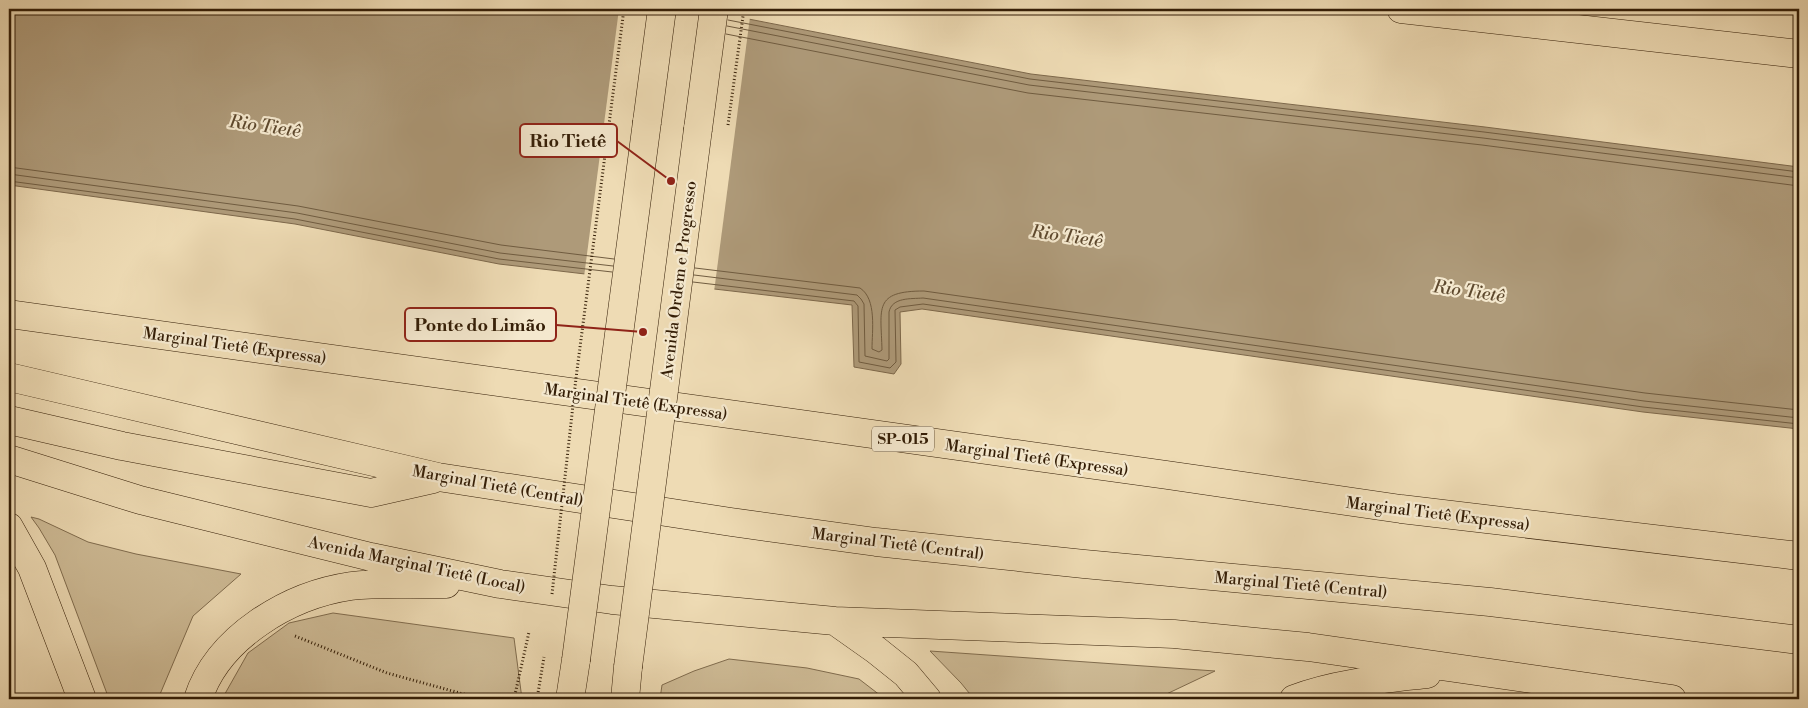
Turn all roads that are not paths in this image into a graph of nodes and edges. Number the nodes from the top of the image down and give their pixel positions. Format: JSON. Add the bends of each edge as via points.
{"nodes":[{"id":1,"x":662,"y":9,"type":"edge"},
{"id":2,"x":714,"y":9,"type":"edge"},
{"id":3,"x":1401,"y":9,"type":"edge"},
{"id":4,"x":1799,"y":54,"type":"edge"},
{"id":5,"x":9,"y":314,"type":"edge"},
{"id":6,"x":9,"y":377,"type":"edge"},
{"id":7,"x":9,"y":420,"type":"edge"},
{"id":8,"x":9,"y":459,"type":"edge"},
{"id":9,"x":438,"y":477,"type":"junction"},
{"id":10,"x":9,"y":527,"type":"edge"},
{"id":11,"x":1799,"y":556,"type":"edge"},
{"id":12,"x":500,"y":584,"type":"junction"},
{"id":13,"x":835,"y":621,"type":"junction"},
{"id":14,"x":1799,"y":640,"type":"edge"},
{"id":15,"x":1464,"y":669,"type":"junction"},
{"id":16,"x":82,"y":699,"type":"edge"},
{"id":17,"x":198,"y":699,"type":"edge"},
{"id":18,"x":570,"y":699,"type":"edge"},
{"id":19,"x":624,"y":699,"type":"edge"},
{"id":20,"x":927,"y":699,"type":"edge"},
{"id":21,"x":1294,"y":699,"type":"edge"},
{"id":22,"x":1672,"y":699,"type":"edge"}],
"edges":[{"from":1,"to":18,"type":"main road","bridge":true},
{"from":2,"to":19,"type":"main road","name":"Avenida Ordem e Progresso","bridge":true},
{"from":3,"to":4,"type":"main road"},
{"from":5,"to":11,"type":"main road","name":"Marginal Tietê (Expressa)","number":"SP-015","via":[[1401,509]]},
{"from":6,"to":9,"type":"main road","name":"Marginal Tietê (Central)"},
{"from":7,"to":9,"type":"main road","via":[[122,446],[372,493]]},
{"from":8,"to":12,"type":"main road","name":"Avenida Marginal Tietê (Local)","via":[[140,500],[372,557]]},
{"from":9,"to":14,"type":"main road","name":"Marginal Tietê (Central)","via":[[876,542],[1490,602]]},
{"from":10,"to":16,"type":"main road","via":[[32,568]]},
{"from":12,"to":13,"type":"main road","name":"Avenida Marginal Tietê (Local)","via":[[612,600]]},
{"from":12,"to":17,"type":"main road","via":[[376,584],[326,591],[302,600],[266,619],[230,648],[216,664]]},
{"from":13,"to":15,"type":"main road","name":"Avenida Marginal Tietê (Local)","via":[[1174,634]]},
{"from":13,"to":20,"type":"main road","via":[[906,674]]},
{"from":15,"to":21,"type":"main road","via":[[1352,684]]},
{"from":15,"to":22,"type":"main road","name":"Avenida Marginal Tietê (Local)"}]}
